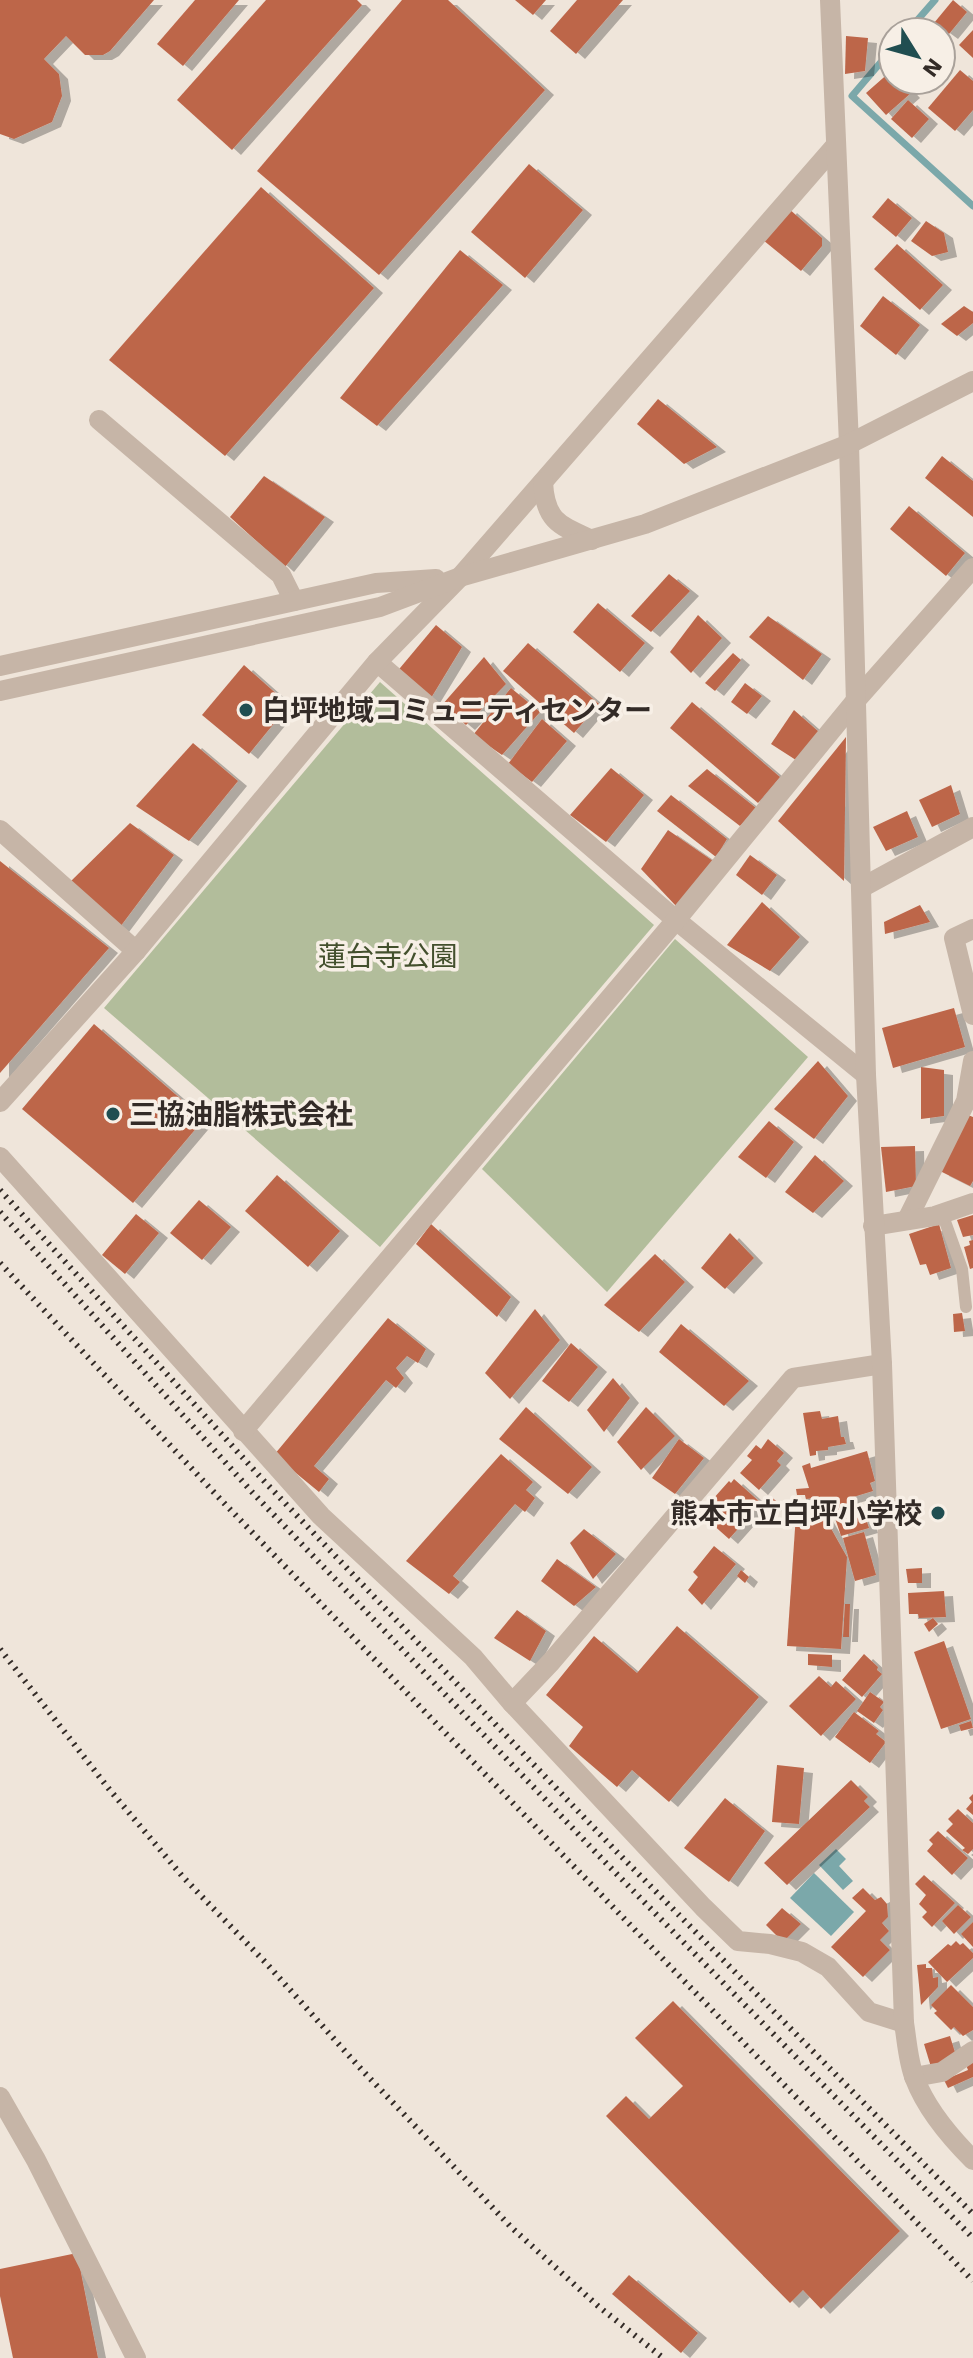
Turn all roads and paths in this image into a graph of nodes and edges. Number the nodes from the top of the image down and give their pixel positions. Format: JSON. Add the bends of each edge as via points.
{"nodes":[{"id":1,"x":830,"y":0,"type":"edge"},
{"id":2,"x":836,"y":145,"type":"junction"},
{"id":3,"x":973,"y":381,"type":"edge"},
{"id":4,"x":99,"y":420,"type":"dead end"},
{"id":5,"x":849,"y":444,"type":"junction"},
{"id":6,"x":543,"y":482,"type":"junction"},
{"id":7,"x":592,"y":540,"type":"junction"},
{"id":8,"x":973,"y":568,"type":"edge"},
{"id":9,"x":460,"y":577,"type":"junction"},
{"id":10,"x":294,"y":601,"type":"junction"},
{"id":11,"x":377,"y":662,"type":"junction"},
{"id":12,"x":0,"y":666,"type":"edge"},
{"id":13,"x":0,"y":691,"type":"edge"},
{"id":14,"x":857,"y":699,"type":"junction"},
{"id":15,"x":973,"y":827,"type":"edge"},
{"id":16,"x":0,"y":830,"type":"edge"},
{"id":17,"x":861,"y":888,"type":"junction"},
{"id":18,"x":676,"y":920,"type":"junction"},
{"id":19,"x":973,"y":929,"type":"edge"},
{"id":20,"x":136,"y":951,"type":"junction"},
{"id":21,"x":973,"y":1015,"type":"edge"},
{"id":22,"x":973,"y":1061,"type":"edge"},
{"id":23,"x":866,"y":1075,"type":"junction"},
{"id":24,"x":0,"y":1102,"type":"edge"},
{"id":25,"x":0,"y":1157,"type":"edge"},
{"id":26,"x":973,"y":1203,"type":"edge"},
{"id":27,"x":942,"y":1213,"type":"junction"},
{"id":28,"x":907,"y":1220,"type":"junction"},
{"id":29,"x":873,"y":1226,"type":"junction"},
{"id":30,"x":966,"y":1307,"type":"dead end"},
{"id":31,"x":882,"y":1364,"type":"junction"},
{"id":32,"x":243,"y":1431,"type":"junction"},
{"id":33,"x":512,"y":1703,"type":"junction"},
{"id":34,"x":904,"y":2023,"type":"junction"},
{"id":35,"x":973,"y":2051,"type":"edge"},
{"id":36,"x":914,"y":2077,"type":"junction"},
{"id":37,"x":0,"y":2097,"type":"edge"},
{"id":38,"x":973,"y":2160,"type":"edge"},
{"id":39,"x":136,"y":2358,"type":"edge"}],
"edges":[{"from":1,"to":2,"type":"street"},
{"from":2,"to":5,"type":"street"},
{"from":2,"to":6,"type":"street"},
{"from":3,"to":5,"type":"street"},
{"from":4,"to":10,"type":"street","via":[[281,575]]},
{"from":5,"to":7,"type":"street"},
{"from":5,"to":14,"type":"street"},
{"from":6,"to":7,"type":"street","via":[[544,503],[554,518]]},
{"from":6,"to":9,"type":"street"},
{"from":7,"to":9,"type":"street"},
{"from":8,"to":14,"type":"street"},
{"from":9,"to":10,"type":"street","via":[[376,583]]},
{"from":9,"to":11,"type":"street"},
{"from":9,"to":13,"type":"street","via":[[380,607]]},
{"from":10,"to":12,"type":"street"},
{"from":11,"to":18,"type":"street"},
{"from":11,"to":20,"type":"street"},
{"from":14,"to":17,"type":"street"},
{"from":14,"to":18,"type":"street"},
{"from":15,"to":17,"type":"street"},
{"from":16,"to":20,"type":"street"},
{"from":17,"to":23,"type":"street"},
{"from":18,"to":23,"type":"street"},
{"from":18,"to":32,"type":"street"},
{"from":19,"to":21,"type":"street","via":[[954,938]]},
{"from":20,"to":24,"type":"street"},
{"from":22,"to":28,"type":"street","via":[[966,1101]]},
{"from":23,"to":29,"type":"street"},
{"from":25,"to":32,"type":"street"},
{"from":26,"to":27,"type":"street"},
{"from":27,"to":28,"type":"street"},
{"from":27,"to":30,"type":"lane","via":[[962,1269]]},
{"from":28,"to":29,"type":"street"},
{"from":29,"to":31,"type":"street"},
{"from":31,"to":33,"type":"street","via":[[793,1378]]},
{"from":31,"to":34,"type":"street"},
{"from":32,"to":33,"type":"street","via":[[321,1516],[473,1657]]},
{"from":33,"to":34,"type":"street","via":[[738,1941],[802,1952],[828,1967],[869,2012]]},
{"from":34,"to":36,"type":"street"},
{"from":35,"to":36,"type":"street","via":[[942,2072]]},
{"from":36,"to":38,"type":"street","via":[[924,2098]]},
{"from":37,"to":39,"type":"street"}]}
